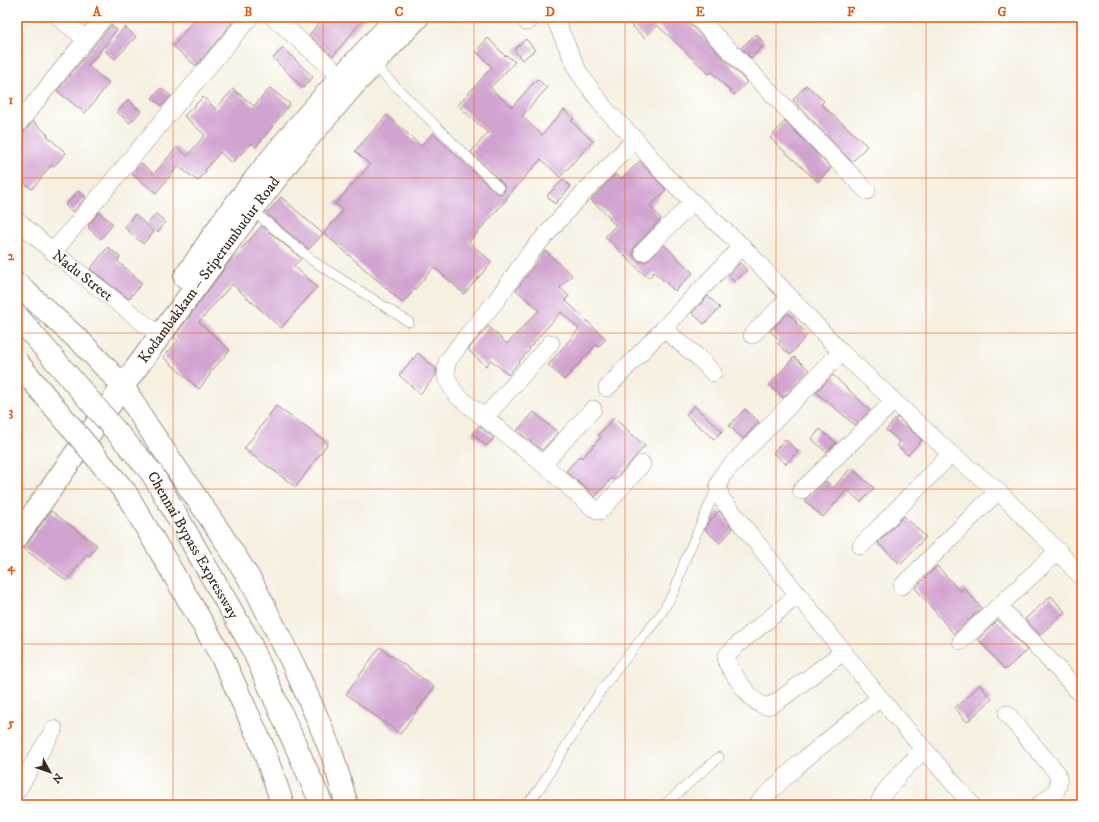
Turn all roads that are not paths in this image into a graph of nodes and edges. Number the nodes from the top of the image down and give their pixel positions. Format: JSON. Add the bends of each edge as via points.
{"nodes":[{"id":1,"x":58,"y":17,"type":"edge"},
{"id":2,"x":104,"y":17,"type":"edge"},
{"id":3,"x":250,"y":17,"type":"edge"},
{"id":4,"x":273,"y":17,"type":"edge"},
{"id":5,"x":398,"y":17,"type":"edge"},
{"id":6,"x":418,"y":17,"type":"edge"},
{"id":7,"x":554,"y":17,"type":"edge"},
{"id":8,"x":697,"y":17,"type":"edge"},
{"id":9,"x":86,"y":39,"type":"junction"},
{"id":10,"x":374,"y":65,"type":"junction"},
{"id":11,"x":347,"y":81,"type":"junction"},
{"id":12,"x":17,"y":125,"type":"edge"},
{"id":13,"x":635,"y":139,"type":"junction"},
{"id":14,"x":499,"y":188,"type":"dead end"},
{"id":15,"x":867,"y":190,"type":"dead end"},
{"id":16,"x":693,"y":202,"type":"junction"},
{"id":17,"x":252,"y":210,"type":"junction"},
{"id":18,"x":17,"y":220,"type":"edge"},
{"id":19,"x":742,"y":246,"type":"junction"},
{"id":20,"x":53,"y":252,"type":"junction"},
{"id":21,"x":643,"y":252,"type":"dead end"},
{"id":22,"x":17,"y":284,"type":"edge"},
{"id":23,"x":790,"y":297,"type":"junction"},
{"id":24,"x":17,"y":316,"type":"edge"},
{"id":25,"x":408,"y":322,"type":"dead end"},
{"id":26,"x":150,"y":328,"type":"junction"},
{"id":27,"x":664,"y":329,"type":"junction"},
{"id":28,"x":752,"y":334,"type":"dead end"},
{"id":29,"x":551,"y":343,"type":"dead end"},
{"id":30,"x":841,"y":352,"type":"junction"},
{"id":31,"x":17,"y":362,"type":"edge"},
{"id":32,"x":713,"y":373,"type":"dead end"},
{"id":33,"x":118,"y":381,"type":"junction"},
{"id":34,"x":606,"y":388,"type":"dead end"},
{"id":35,"x":893,"y":402,"type":"junction"},
{"id":36,"x":593,"y":409,"type":"dead end"},
{"id":37,"x":485,"y":418,"type":"junction"},
{"id":38,"x":951,"y":454,"type":"junction"},
{"id":39,"x":543,"y":464,"type":"junction"},
{"id":40,"x":642,"y":464,"type":"dead end"},
{"id":41,"x":718,"y":486,"type":"junction"},
{"id":42,"x":801,"y":491,"type":"dead end"},
{"id":43,"x":998,"y":491,"type":"junction"},
{"id":44,"x":17,"y":511,"type":"edge"},
{"id":45,"x":17,"y":537,"type":"edge"},
{"id":46,"x":861,"y":546,"type":"dead end"},
{"id":47,"x":1058,"y":551,"type":"junction"},
{"id":48,"x":1082,"y":578,"type":"edge"},
{"id":49,"x":902,"y":586,"type":"dead end"},
{"id":50,"x":798,"y":595,"type":"junction"},
{"id":51,"x":999,"y":606,"type":"junction"},
{"id":52,"x":961,"y":641,"type":"dead end"},
{"id":53,"x":843,"y":652,"type":"junction"},
{"id":54,"x":1082,"y":696,"type":"edge"},
{"id":55,"x":880,"y":698,"type":"junction"},
{"id":56,"x":1007,"y":714,"type":"dead end"},
{"id":57,"x":54,"y":729,"type":"dead end"},
{"id":58,"x":924,"y":749,"type":"junction"},
{"id":59,"x":719,"y":757,"type":"dead end"},
{"id":60,"x":17,"y":791,"type":"edge"},
{"id":61,"x":283,"y":805,"type":"edge"},
{"id":62,"x":322,"y":805,"type":"edge"},
{"id":63,"x":347,"y":805,"type":"edge"},
{"id":64,"x":526,"y":805,"type":"edge"},
{"id":65,"x":664,"y":805,"type":"edge"},
{"id":66,"x":756,"y":805,"type":"edge"},
{"id":67,"x":879,"y":805,"type":"edge"},
{"id":68,"x":972,"y":805,"type":"edge"},
{"id":69,"x":1039,"y":805,"type":"edge"}],
"edges":[{"from":1,"to":9,"type":"street"},
{"from":2,"to":9,"type":"street"},
{"from":3,"to":20,"type":"street"},
{"from":4,"to":11,"type":"street"},
{"from":5,"to":11,"type":"main road","name":"Kodambakkam – Sriperumbudur Road"},
{"from":6,"to":10,"type":"main road","name":"Kodambakkam – Sriperumbudur Road"},
{"from":7,"to":13,"type":"street","via":[[579,73],[606,110]]},
{"from":8,"to":15,"type":"street"},
{"from":9,"to":12,"type":"street"},
{"from":10,"to":11,"type":"main road","name":"Kodambakkam – Sriperumbudur Road"},
{"from":10,"to":14,"type":"lane"},
{"from":11,"to":17,"type":"main road","name":"Kodambakkam – Sriperumbudur Road","via":[[298,151]]},
{"from":11,"to":26,"type":"main road","name":"Kodambakkam – Sriperumbudur Road","via":[[285,142],[235,205]]},
{"from":13,"to":16,"type":"street","via":[[664,174]]},
{"from":13,"to":37,"type":"street","via":[[530,253],[447,362],[446,377],[456,395]]},
{"from":16,"to":19,"type":"street"},
{"from":16,"to":21,"type":"street"},
{"from":17,"to":25,"type":"lane","via":[[313,261]]},
{"from":17,"to":33,"type":"main road","name":"Kodambakkam – Sriperumbudur Road"},
{"from":18,"to":20,"type":"street","name":"Nadu Street"},
{"from":19,"to":23,"type":"street"},
{"from":19,"to":27,"type":"street"},
{"from":20,"to":26,"type":"street","name":"Nadu Street"},
{"from":22,"to":33,"type":"main road"},
{"from":23,"to":28,"type":"street"},
{"from":23,"to":30,"type":"street"},
{"from":24,"to":62,"type":"main road","name":"Chennai Bypass Expressway","bridge":true,"via":[[152,473],[250,643]]},
{"from":26,"to":33,"type":"main road","name":"Kodambakkam – Sriperumbudur Road"},
{"from":27,"to":32,"type":"street"},
{"from":27,"to":34,"type":"street"},
{"from":29,"to":37,"type":"street"},
{"from":30,"to":35,"type":"street"},
{"from":30,"to":41,"type":"street","via":[[723,474]]},
{"from":31,"to":61,"type":"main road","name":"Chennai Bypass Expressway","bridge":true,"via":[[126,493],[222,657],[262,745]]},
{"from":33,"to":44,"type":"main road","name":"Kodambakkam – Sriperumbudur Road"},
{"from":33,"to":45,"type":"main road","name":"Kodambakkam – Sriperumbudur Road"},
{"from":33,"to":63,"type":"main road","via":[[254,586],[294,666],[332,754]]},
{"from":35,"to":38,"type":"street"},
{"from":35,"to":42,"type":"street"},
{"from":36,"to":39,"type":"street"},
{"from":37,"to":39,"type":"street"},
{"from":38,"to":43,"type":"street"},
{"from":38,"to":46,"type":"street"},
{"from":39,"to":40,"type":"street","via":[[599,511]]},
{"from":41,"to":50,"type":"street","via":[[721,498]]},
{"from":41,"to":64,"type":"lane","via":[[685,560],[674,592],[659,617],[601,690],[540,788]]},
{"from":43,"to":47,"type":"street"},
{"from":43,"to":49,"type":"street"},
{"from":47,"to":48,"type":"street"},
{"from":47,"to":51,"type":"street"},
{"from":50,"to":53,"type":"street"},
{"from":50,"to":53,"type":"street","via":[[726,657],[726,663],[749,694],[758,703],[767,706],[778,701]]},
{"from":51,"to":52,"type":"street"},
{"from":51,"to":54,"type":"street"},
{"from":53,"to":55,"type":"street"},
{"from":55,"to":58,"type":"street"},
{"from":55,"to":66,"type":"street","via":[[800,763]]},
{"from":56,"to":69,"type":"street","via":[[1057,773],[1059,780],[1056,792]]},
{"from":57,"to":60,"type":"street"},
{"from":58,"to":67,"type":"street","via":[[884,792]]},
{"from":58,"to":68,"type":"street"},
{"from":59,"to":65,"type":"lane"}]}
